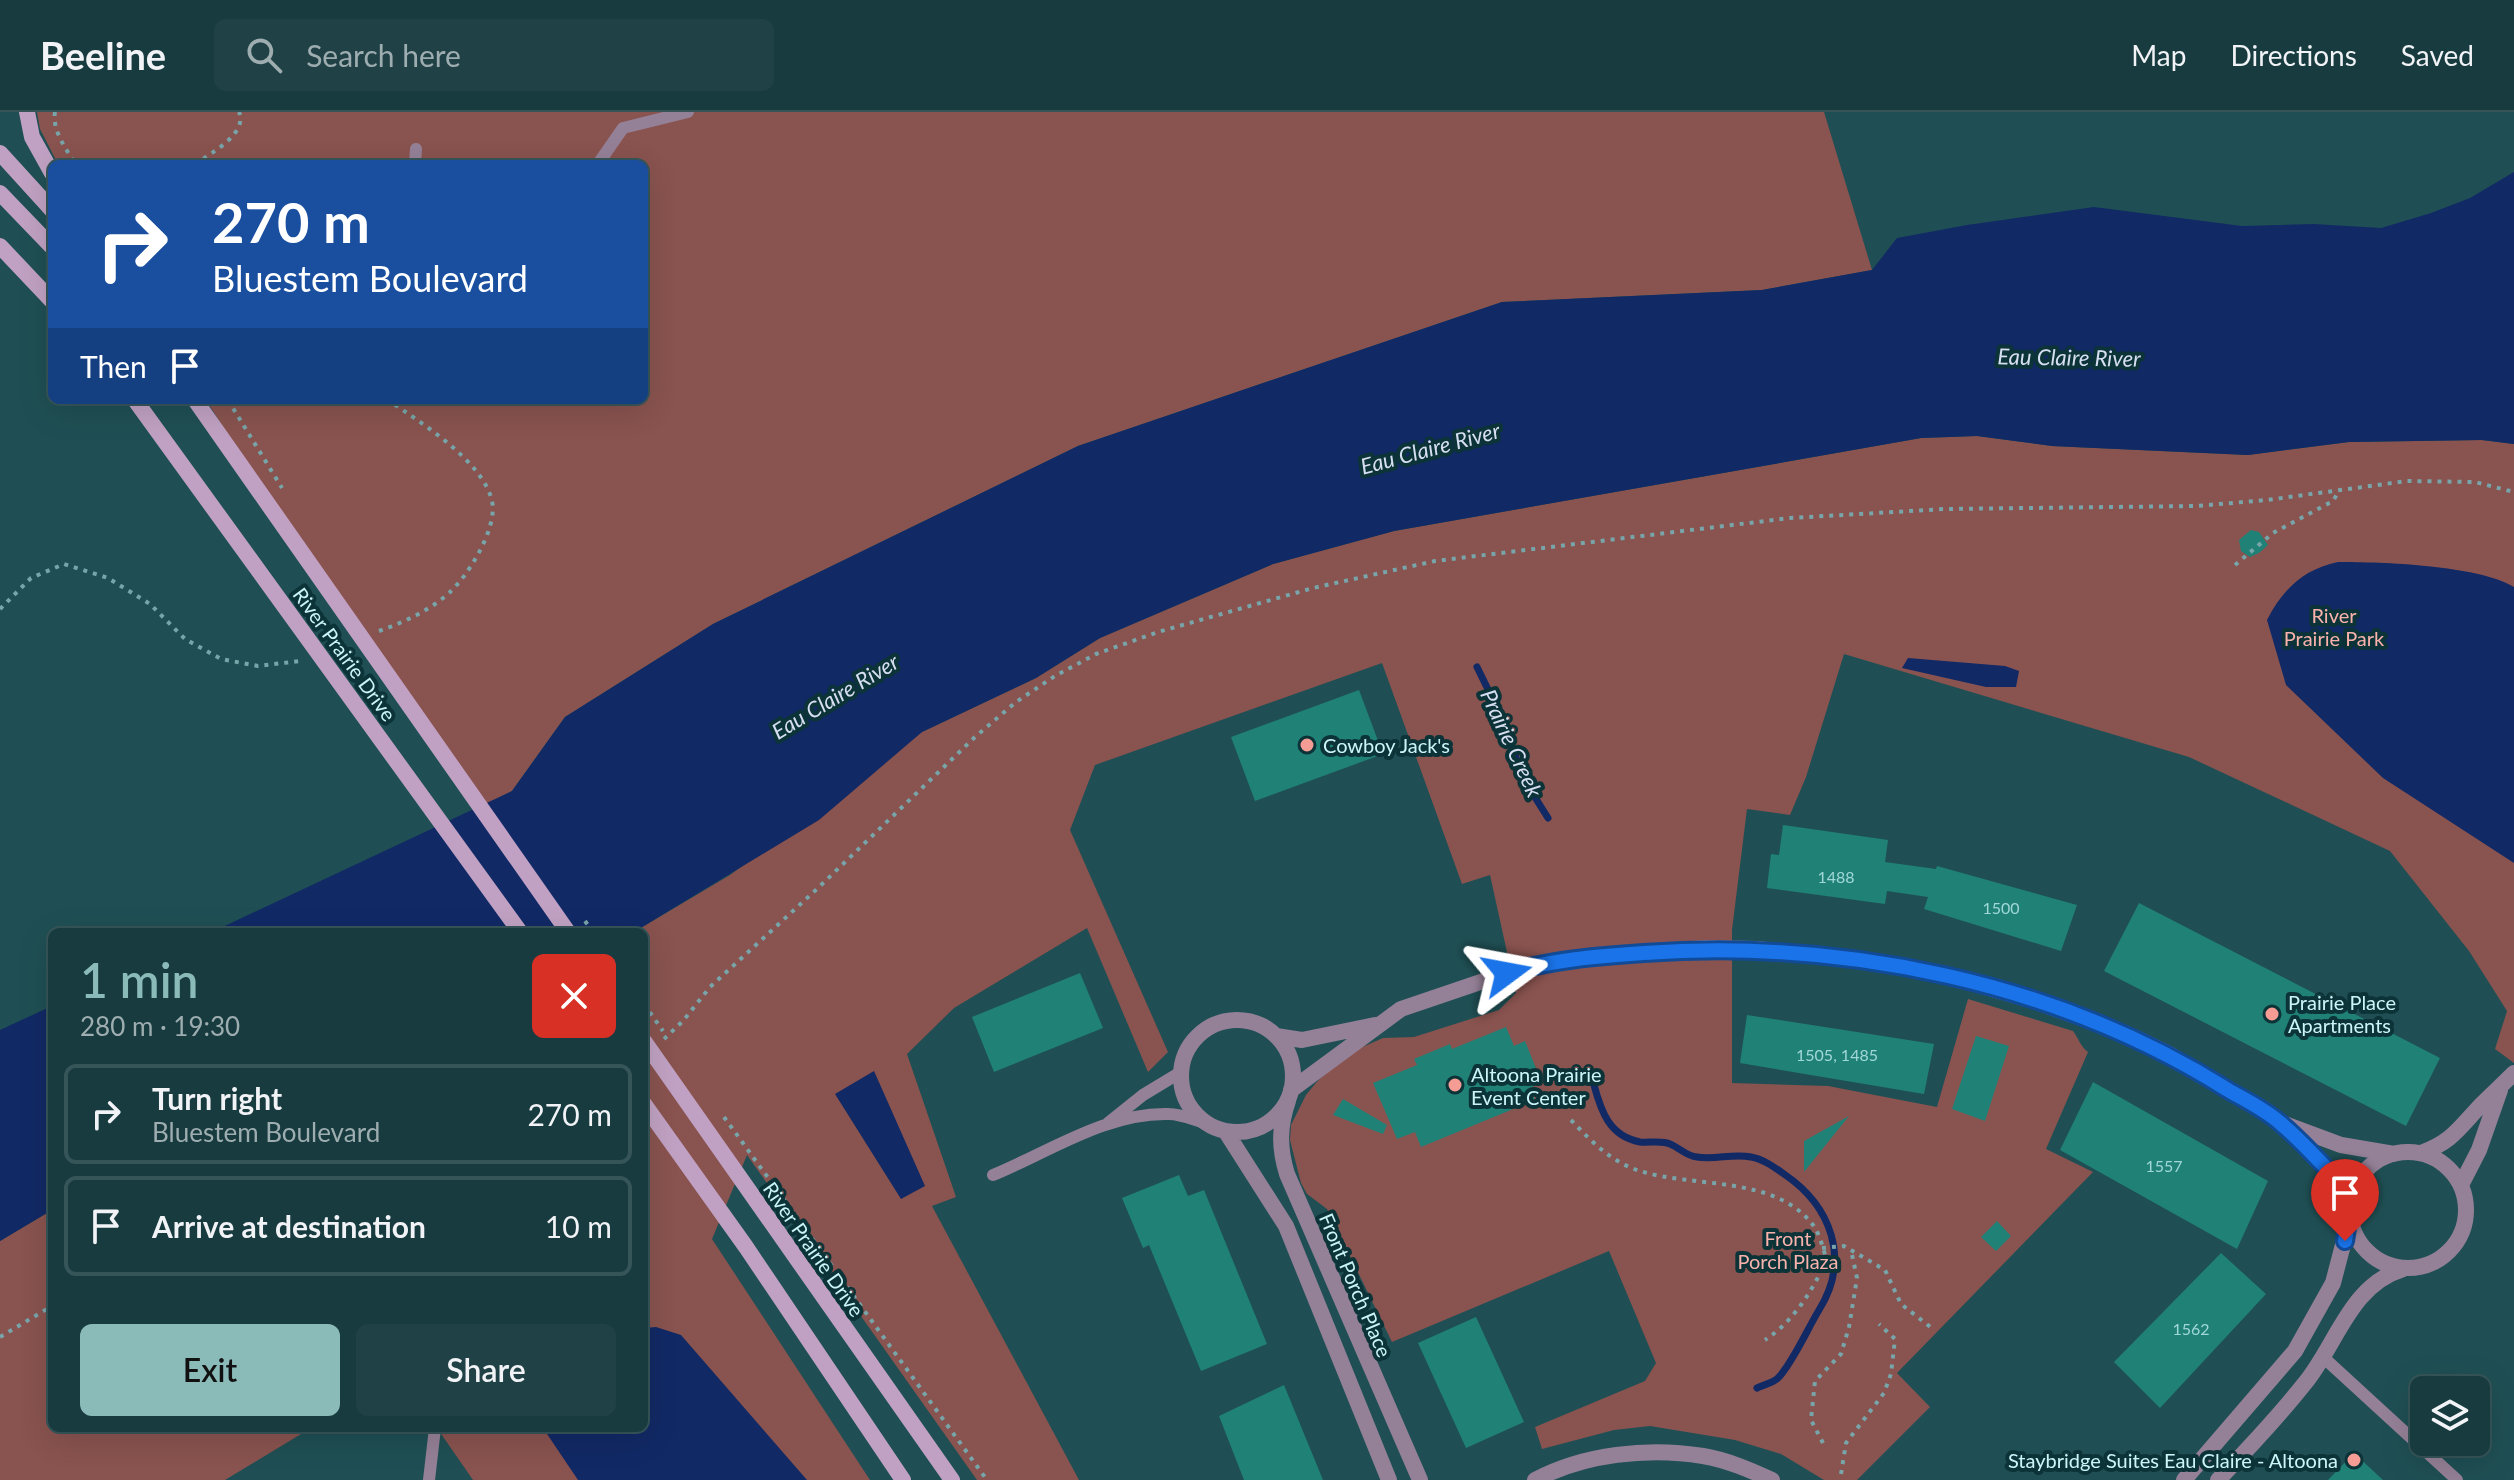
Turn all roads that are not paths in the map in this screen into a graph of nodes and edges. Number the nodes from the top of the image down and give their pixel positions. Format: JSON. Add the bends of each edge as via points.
{"nodes":[{"id":1,"x":27,"y":112,"type":"edge"},
{"id":2,"x":688,"y":112,"type":"edge"},
{"id":3,"x":416,"y":149,"type":"dead end"},
{"id":4,"x":0,"y":153,"type":"edge"},
{"id":5,"x":415,"y":160,"type":"edge"},
{"id":6,"x":601,"y":160,"type":"edge"},
{"id":7,"x":48,"y":166,"type":"edge"},
{"id":8,"x":0,"y":193,"type":"edge"},
{"id":9,"x":48,"y":206,"type":"edge"},
{"id":10,"x":48,"y":243,"type":"edge"},
{"id":11,"x":0,"y":246,"type":"edge"},
{"id":12,"x":48,"y":297,"type":"edge"},
{"id":13,"x":138,"y":404,"type":"edge"},
{"id":14,"x":198,"y":404,"type":"edge"},
{"id":15,"x":517,"y":928,"type":"edge"},
{"id":16,"x":565,"y":928,"type":"edge"},
{"id":17,"x":1381,"y":1024,"type":"junction"},
{"id":18,"x":1276,"y":1036,"type":"junction"},
{"id":19,"x":649,"y":1044,"type":"edge"},
{"id":20,"x":1181,"y":1072,"type":"junction"},
{"id":21,"x":2514,"y":1073,"type":"edge"},
{"id":22,"x":2501,"y":1087,"type":"junction"},
{"id":23,"x":1290,"y":1096,"type":"junction"},
{"id":24,"x":648,"y":1110,"type":"edge"},
{"id":25,"x":2279,"y":1122,"type":"junction"},
{"id":26,"x":1205,"y":1123,"type":"junction"},
{"id":27,"x":1103,"y":1126,"type":"junction"},
{"id":28,"x":1226,"y":1132,"type":"junction"},
{"id":29,"x":2421,"y":1153,"type":"junction"},
{"id":30,"x":2394,"y":1154,"type":"junction"},
{"id":31,"x":993,"y":1175,"type":"dead end"},
{"id":32,"x":2461,"y":1185,"type":"junction"},
{"id":33,"x":2352,"y":1194,"type":"junction"},
{"id":34,"x":2350,"y":1216,"type":"junction"},
{"id":35,"x":2403,"y":1269,"type":"junction"},
{"id":36,"x":2323,"y":1357,"type":"junction"},
{"id":37,"x":435,"y":1432,"type":"edge"},
{"id":38,"x":429,"y":1480,"type":"edge"},
{"id":39,"x":903,"y":1480,"type":"edge"},
{"id":40,"x":952,"y":1480,"type":"edge"},
{"id":41,"x":1389,"y":1480,"type":"edge"},
{"id":42,"x":1420,"y":1480,"type":"edge"},
{"id":43,"x":1535,"y":1480,"type":"edge"},
{"id":44,"x":1772,"y":1480,"type":"edge"},
{"id":45,"x":2184,"y":1480,"type":"edge"},
{"id":46,"x":2218,"y":1480,"type":"edge"},
{"id":47,"x":2457,"y":1480,"type":"edge"}],
"edges":[{"from":1,"to":7,"type":"main road","via":[[32,137]]},
{"from":2,"to":6,"type":"lane","via":[[623,128]]},
{"from":3,"to":5,"type":"lane"},
{"from":4,"to":9,"type":"main road"},
{"from":8,"to":10,"type":"main road"},
{"from":11,"to":12,"type":"main road"},
{"from":13,"to":15,"type":"main road","name":"River Prairie Drive"},
{"from":14,"to":16,"type":"main road","name":"River Prairie Drive"},
{"from":17,"to":18,"type":"street","via":[[1325,1038]]},
{"from":17,"to":23,"type":"street"},
{"from":17,"to":25,"type":"street","via":[[1401,1009],[1552,963],[1707,948],[1814,954],[1944,975],[2099,1024],[2171,1055]]},
{"from":18,"to":20,"type":"street","via":[[1251,1022],[1219,1023],[1193,1041]]},
{"from":18,"to":23,"type":"street","name":"Front Porch Place","via":[[1291,1061]]},
{"from":19,"to":40,"type":"main road","name":"River Prairie Drive"},
{"from":20,"to":26,"type":"street","via":[[1186,1101]]},
{"from":20,"to":27,"type":"lane"},
{"from":21,"to":22,"type":"street"},
{"from":22,"to":29,"type":"street","via":[[2456,1135]]},
{"from":22,"to":32,"type":"street"},
{"from":23,"to":28,"type":"street","via":[[1262,1127]]},
{"from":23,"to":42,"type":"street","name":"Front Porch Place","via":[[1280,1149],[1287,1174]]},
{"from":24,"to":39,"type":"main road"},
{"from":25,"to":30,"type":"street","via":[[2341,1145]]},
{"from":25,"to":33,"type":"street"},
{"from":26,"to":27,"type":"lane","via":[[1172,1113]]},
{"from":26,"to":28,"type":"street"},
{"from":27,"to":31,"type":"lane"},
{"from":28,"to":41,"type":"street","name":"Front Porch Place","via":[[1286,1226]]},
{"from":29,"to":30,"type":"street"},
{"from":29,"to":32,"type":"street","via":[[2444,1165]]},
{"from":30,"to":33,"type":"street","via":[[2375,1162]]},
{"from":32,"to":35,"type":"street","via":[[2466,1219],[2461,1236],[2437,1261]]},
{"from":33,"to":34,"type":"street"},
{"from":34,"to":35,"type":"street","via":[[2367,1252]]},
{"from":34,"to":45,"type":"street","via":[[2333,1283],[2295,1351]]},
{"from":35,"to":36,"type":"street","via":[[2390,1273],[2355,1304]]},
{"from":36,"to":46,"type":"street"},
{"from":36,"to":47,"type":"lane"},
{"from":37,"to":38,"type":"lane"},
{"from":43,"to":44,"type":"street","via":[[1587,1460],[1670,1453],[1731,1463]]}]}
